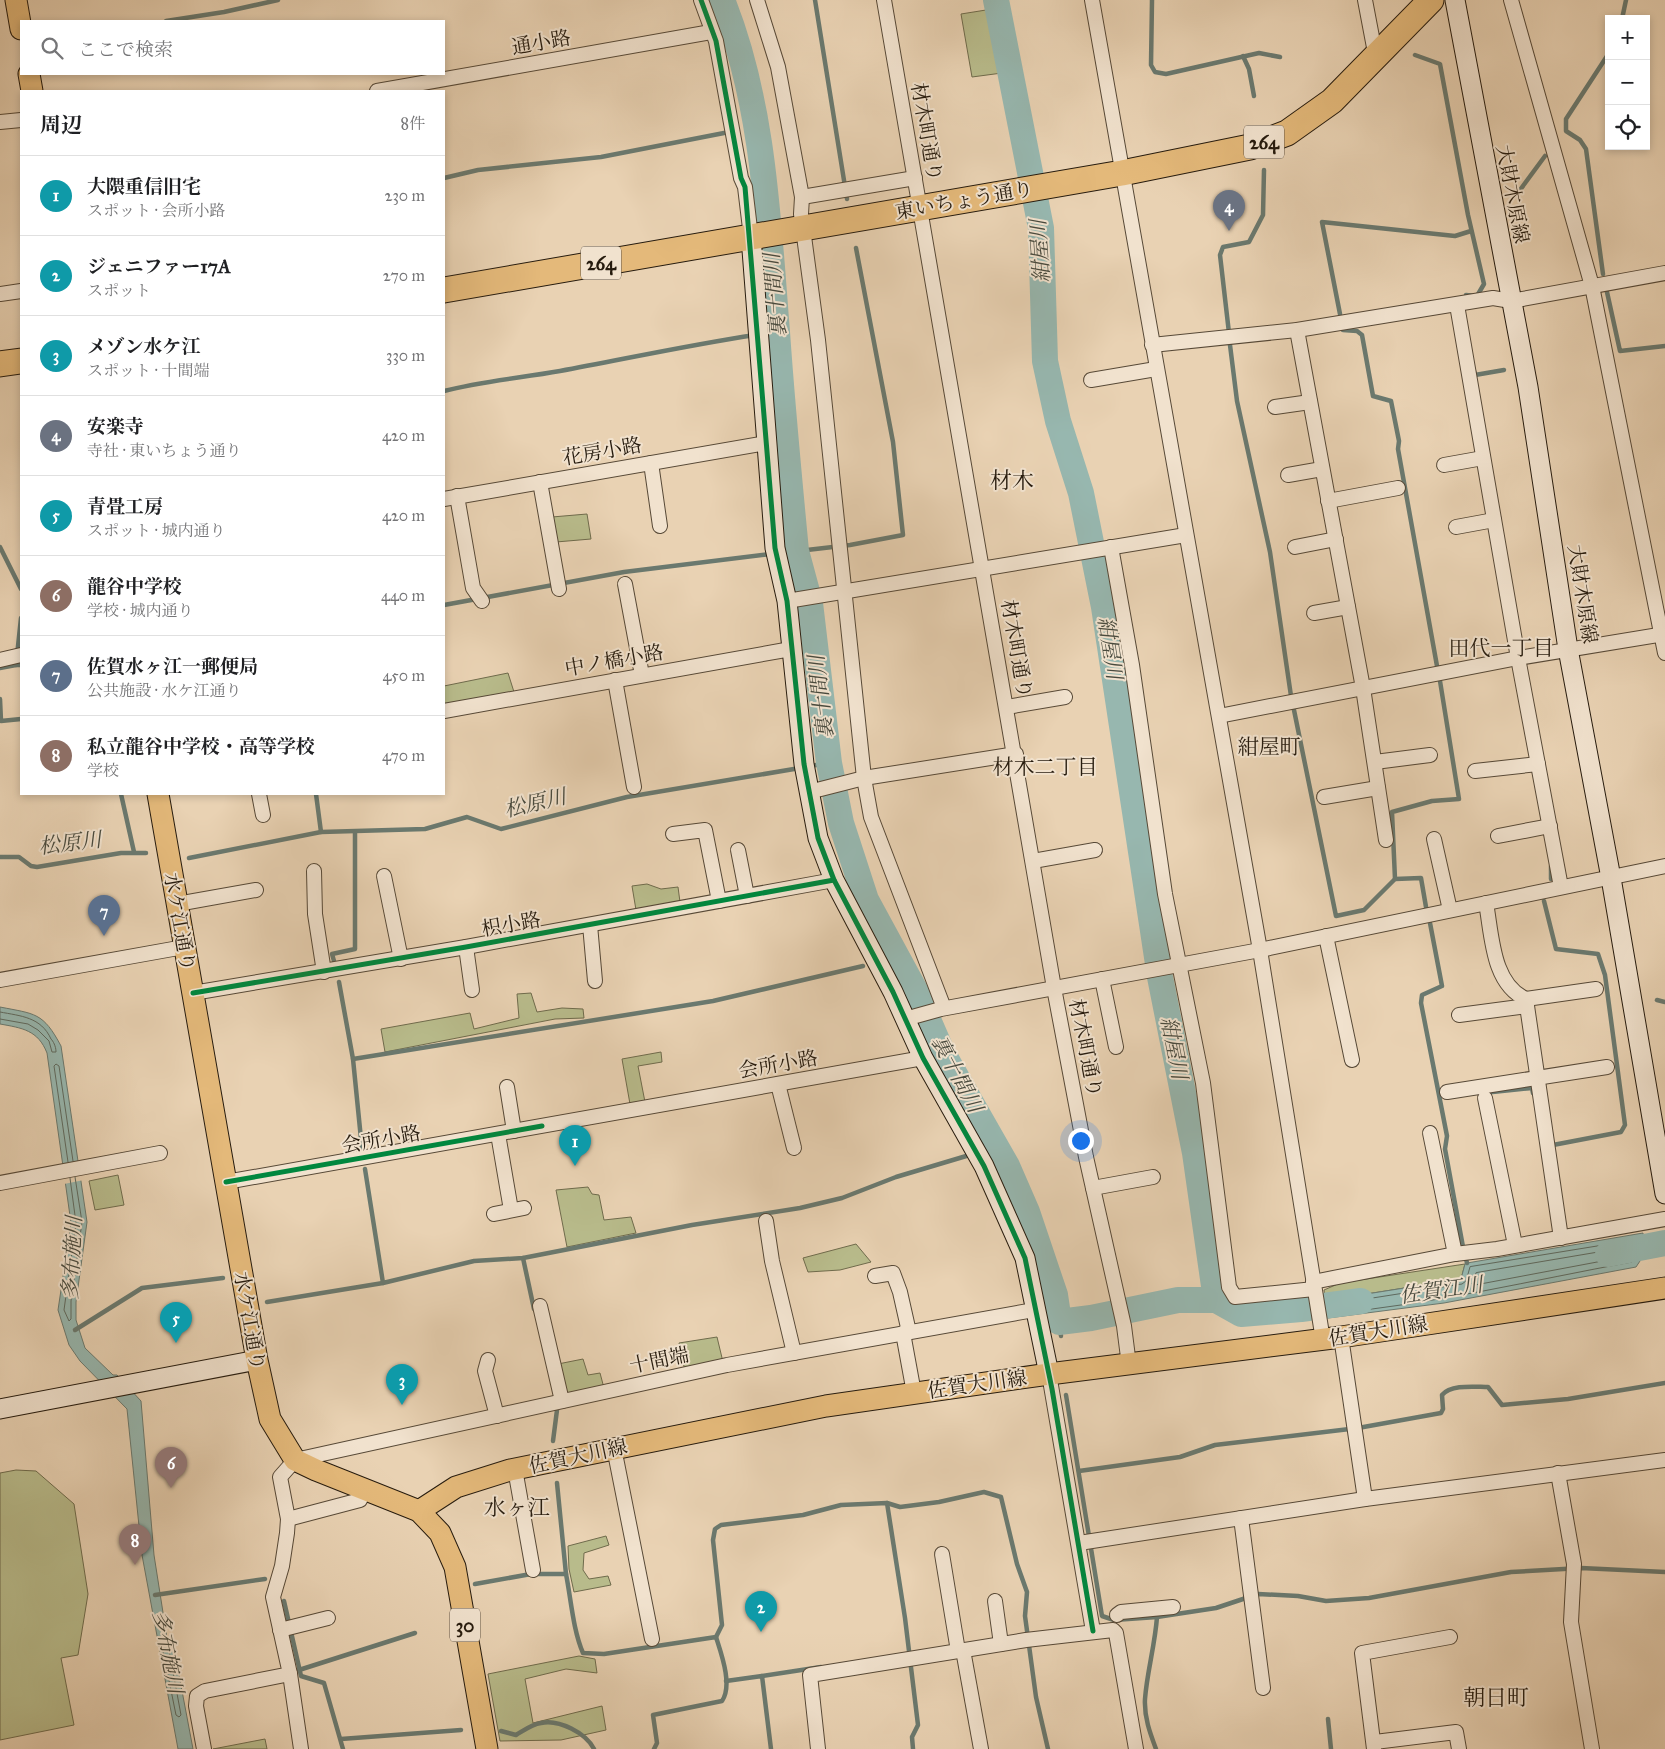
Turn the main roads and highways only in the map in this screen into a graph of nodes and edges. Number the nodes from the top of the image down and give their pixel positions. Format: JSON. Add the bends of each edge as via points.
{"nodes":[{"id":1,"x":16,"y":0,"type":"edge"},
{"id":2,"x":1431,"y":0,"type":"edge"},
{"id":3,"x":20,"y":23,"type":"edge"},
{"id":4,"x":29,"y":75,"type":"edge"},
{"id":5,"x":32,"y":90,"type":"edge"},
{"id":6,"x":445,"y":290,"type":"edge"},
{"id":7,"x":20,"y":361,"type":"edge"},
{"id":8,"x":0,"y":364,"type":"edge"},
{"id":9,"x":158,"y":795,"type":"edge"},
{"id":10,"x":1665,"y":1288,"type":"edge"},
{"id":11,"x":419,"y":1511,"type":"junction"},
{"id":12,"x":487,"y":1749,"type":"edge"}],
"edges":[{"from":1,"to":3,"type":"main road"},
{"from":2,"to":6,"type":"highway","name":"東いちょう通り","number":"264","via":[[1332,101],[1287,133],[1250,147],[920,209]]},
{"from":4,"to":5,"type":"main road"},
{"from":7,"to":8,"type":"highway"},
{"from":9,"to":11,"type":"main road","name":"水ケ江通り","number":"30","via":[[270,1419],[295,1460]]},
{"from":10,"to":11,"type":"main road","name":"佐賀大川線","via":[[1332,1338],[914,1390],[515,1469],[456,1487]]},
{"from":11,"to":12,"type":"main road","number":"30","via":[[440,1533],[455,1567]]}]}
